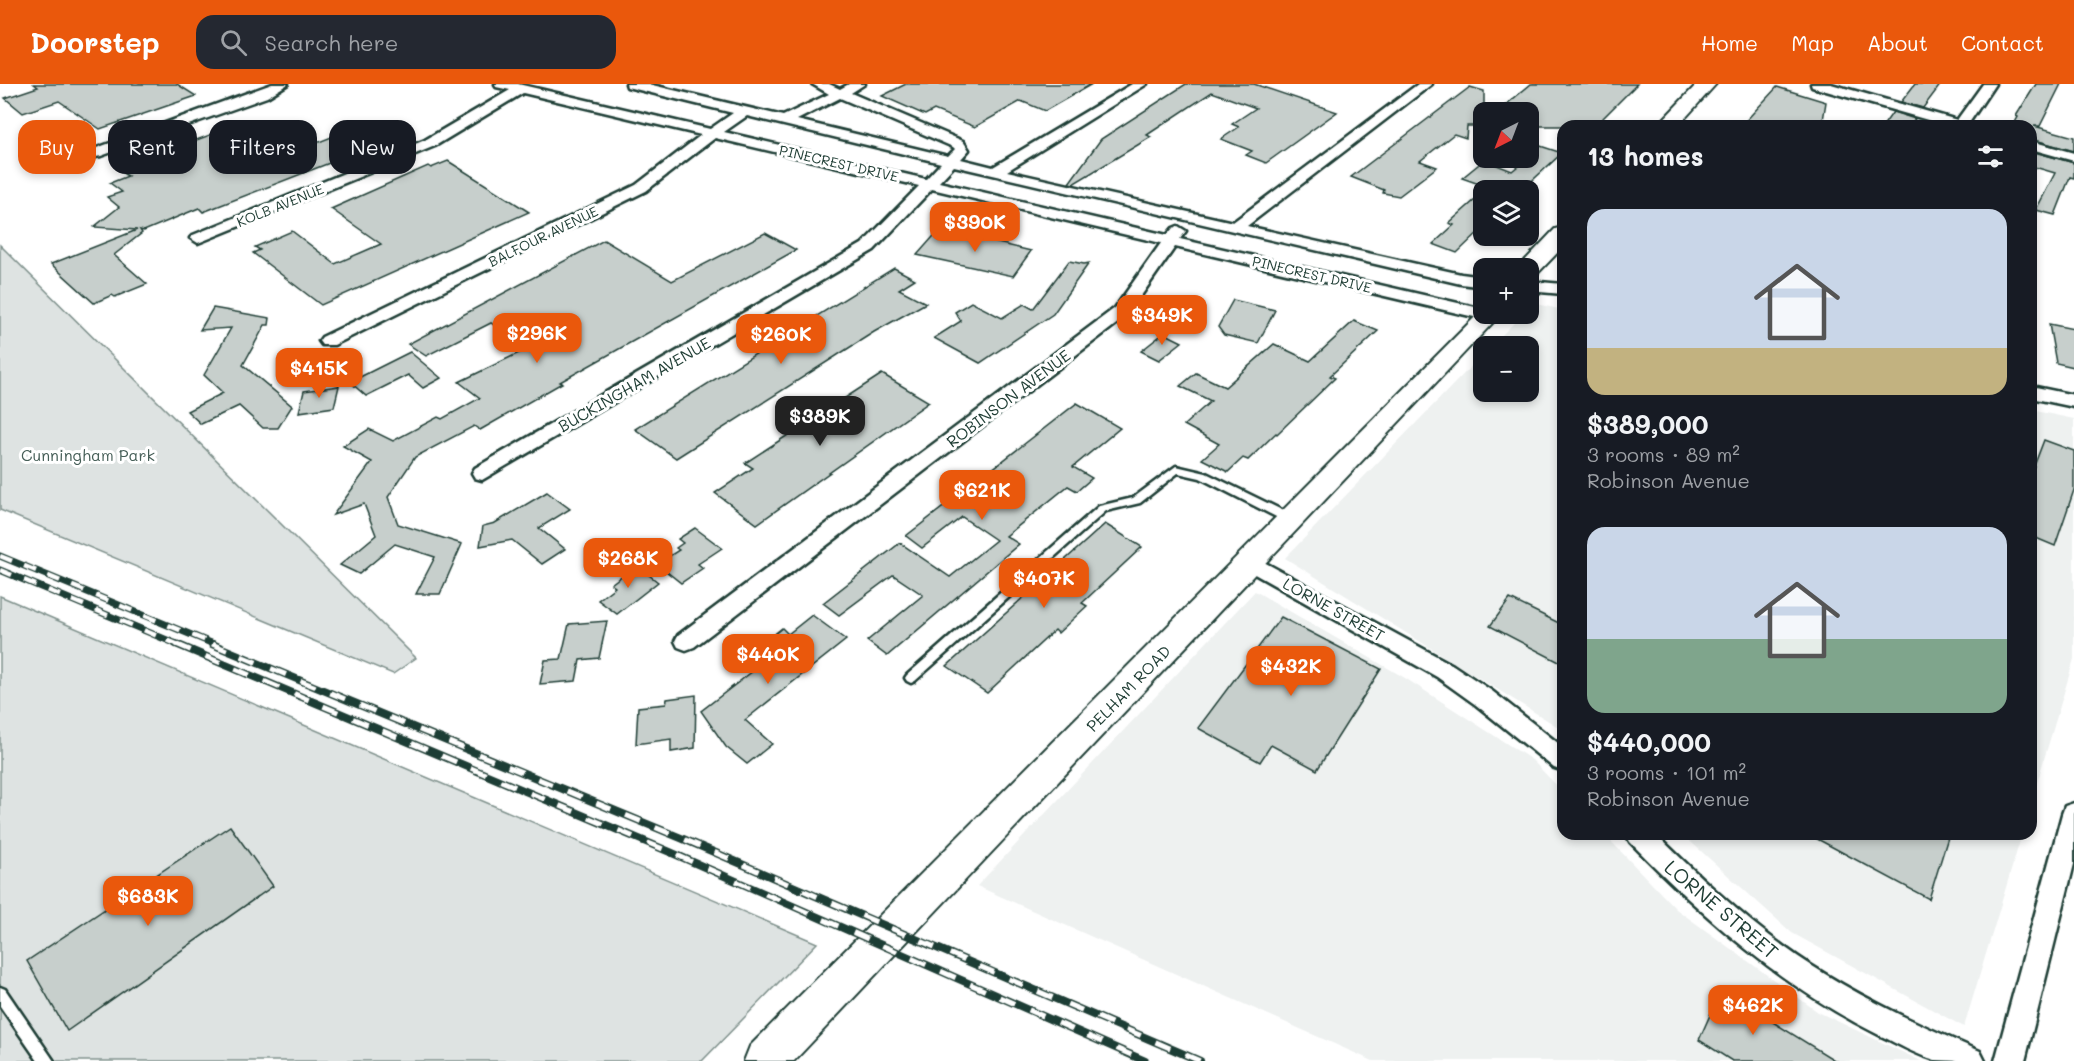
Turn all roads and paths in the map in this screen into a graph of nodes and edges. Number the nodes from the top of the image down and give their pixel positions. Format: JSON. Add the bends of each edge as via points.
{"nodes":[{"id":1,"x":282,"y":84,"type":"edge"},
{"id":2,"x":501,"y":84,"type":"edge"},
{"id":3,"x":632,"y":84,"type":"edge"},
{"id":4,"x":818,"y":84,"type":"edge"},
{"id":5,"x":859,"y":84,"type":"edge"},
{"id":6,"x":1141,"y":84,"type":"edge"},
{"id":7,"x":1426,"y":84,"type":"edge"},
{"id":8,"x":1707,"y":84,"type":"edge"},
{"id":9,"x":1816,"y":84,"type":"edge"},
{"id":10,"x":1989,"y":84,"type":"edge"},
{"id":11,"x":521,"y":89,"type":"junction"},
{"id":12,"x":840,"y":93,"type":"junction"},
{"id":13,"x":746,"y":110,"type":"junction"},
{"id":14,"x":786,"y":120,"type":"junction"},
{"id":15,"x":1673,"y":120,"type":"edge"},
{"id":16,"x":1941,"y":120,"type":"edge"},
{"id":17,"x":1966,"y":120,"type":"edge"},
{"id":18,"x":711,"y":133,"type":"junction"},
{"id":19,"x":2037,"y":147,"type":"edge"},
{"id":20,"x":96,"y":153,"type":"dead end"},
{"id":21,"x":2074,"y":157,"type":"edge"},
{"id":22,"x":952,"y":161,"type":"junction"},
{"id":23,"x":995,"y":172,"type":"junction"},
{"id":24,"x":930,"y":184,"type":"junction"},
{"id":25,"x":1188,"y":217,"type":"junction"},
{"id":26,"x":1236,"y":228,"type":"junction"},
{"id":27,"x":198,"y":238,"type":"dead end"},
{"id":28,"x":1557,"y":240,"type":"edge"},
{"id":29,"x":1172,"y":241,"type":"junction"},
{"id":30,"x":1539,"y":259,"type":"edge"},
{"id":31,"x":1402,"y":266,"type":"junction"},
{"id":32,"x":1473,"y":281,"type":"edge"},
{"id":33,"x":1539,"y":287,"type":"edge"},
{"id":34,"x":1557,"y":288,"type":"edge"},
{"id":35,"x":1387,"y":291,"type":"junction"},
{"id":36,"x":1473,"y":311,"type":"edge"},
{"id":37,"x":1478,"y":324,"type":"edge"},
{"id":38,"x":328,"y":341,"type":"dead end"},
{"id":39,"x":2037,"y":393,"type":"edge"},
{"id":40,"x":2074,"y":401,"type":"edge"},
{"id":41,"x":482,"y":473,"type":"dead end"},
{"id":42,"x":1291,"y":519,"type":"junction"},
{"id":43,"x":1249,"y":562,"type":"junction"},
{"id":44,"x":686,"y":641,"type":"dead end"},
{"id":45,"x":910,"y":678,"type":"dead end"},
{"id":46,"x":1557,"y":752,"type":"edge"},
{"id":47,"x":2074,"y":814,"type":"edge"},
{"id":48,"x":1645,"y":840,"type":"edge"},
{"id":49,"x":0,"y":994,"type":"edge"},
{"id":50,"x":47,"y":1061,"type":"edge"},
{"id":51,"x":765,"y":1061,"type":"edge"},
{"id":52,"x":1970,"y":1061,"type":"edge"},
{"id":53,"x":2010,"y":1061,"type":"edge"}],
"edges":[{"from":1,"to":20,"type":"street"},
{"from":2,"to":11,"type":"street","name":"PINECREST DRIVE"},
{"from":3,"to":13,"type":"street","name":"PINECREST DRIVE"},
{"from":4,"to":12,"type":"street"},
{"from":5,"to":12,"type":"street"},
{"from":6,"to":23,"type":"street"},
{"from":7,"to":26,"type":"street"},
{"from":8,"to":15,"type":"main road"},
{"from":9,"to":16,"type":"street"},
{"from":10,"to":17,"type":"street"},
{"from":11,"to":18,"type":"street","name":"PINECREST DRIVE"},
{"from":11,"to":27,"type":"street","name":"KOLB AVENUE","via":[[430,143]]},
{"from":12,"to":14,"type":"street"},
{"from":12,"to":22,"type":"street","via":[[958,144],[962,150]]},
{"from":13,"to":14,"type":"street","name":"PINECREST DRIVE"},
{"from":13,"to":18,"type":"street","name":"BALFOUR AVENUE"},
{"from":14,"to":22,"type":"street","name":"PINECREST DRIVE"},
{"from":18,"to":24,"type":"street","name":"PINECREST DRIVE"},
{"from":18,"to":38,"type":"street","name":"BALFOUR AVENUE","via":[[641,188]]},
{"from":19,"to":21,"type":"street"},
{"from":22,"to":23,"type":"street","name":"PINECREST DRIVE"},
{"from":22,"to":24,"type":"street","name":"BUCKINGHAM AVENUE"},
{"from":23,"to":25,"type":"street","name":"PINECREST DRIVE"},
{"from":24,"to":29,"type":"street","name":"PINECREST DRIVE"},
{"from":24,"to":41,"type":"street","name":"BUCKINGHAM AVENUE","via":[[868,247]]},
{"from":25,"to":26,"type":"street","name":"PINECREST DRIVE"},
{"from":25,"to":29,"type":"street","name":"ROBINSON AVENUE"},
{"from":26,"to":31,"type":"street","name":"PINECREST DRIVE"},
{"from":28,"to":30,"type":"main road"},
{"from":29,"to":35,"type":"street","name":"PINECREST DRIVE"},
{"from":29,"to":44,"type":"street","name":"ROBINSON AVENUE","via":[[1122,312]]},
{"from":31,"to":32,"type":"street","name":"PINECREST DRIVE"},
{"from":31,"to":35,"type":"street","name":"PINECREST DRIVE"},
{"from":33,"to":34,"type":"street"},
{"from":35,"to":36,"type":"street","name":"PINECREST DRIVE"},
{"from":37,"to":42,"type":"main road","name":"PELHAM ROAD"},
{"from":39,"to":40,"type":"street"},
{"from":42,"to":43,"type":"main road","name":"PELHAM ROAD"},
{"from":42,"to":45,"type":"lane","via":[[1203,475],[1176,469],[1136,501],[1102,508]]},
{"from":43,"to":46,"type":"street","name":"LORNE STREET","via":[[1445,671]]},
{"from":43,"to":51,"type":"main road","name":"PELHAM ROAD"},
{"from":47,"to":53,"type":"street"},
{"from":48,"to":52,"type":"street","name":"LORNE STREET","via":[[1704,898],[1796,970],[1840,999]]},
{"from":49,"to":50,"type":"lane"}]}
